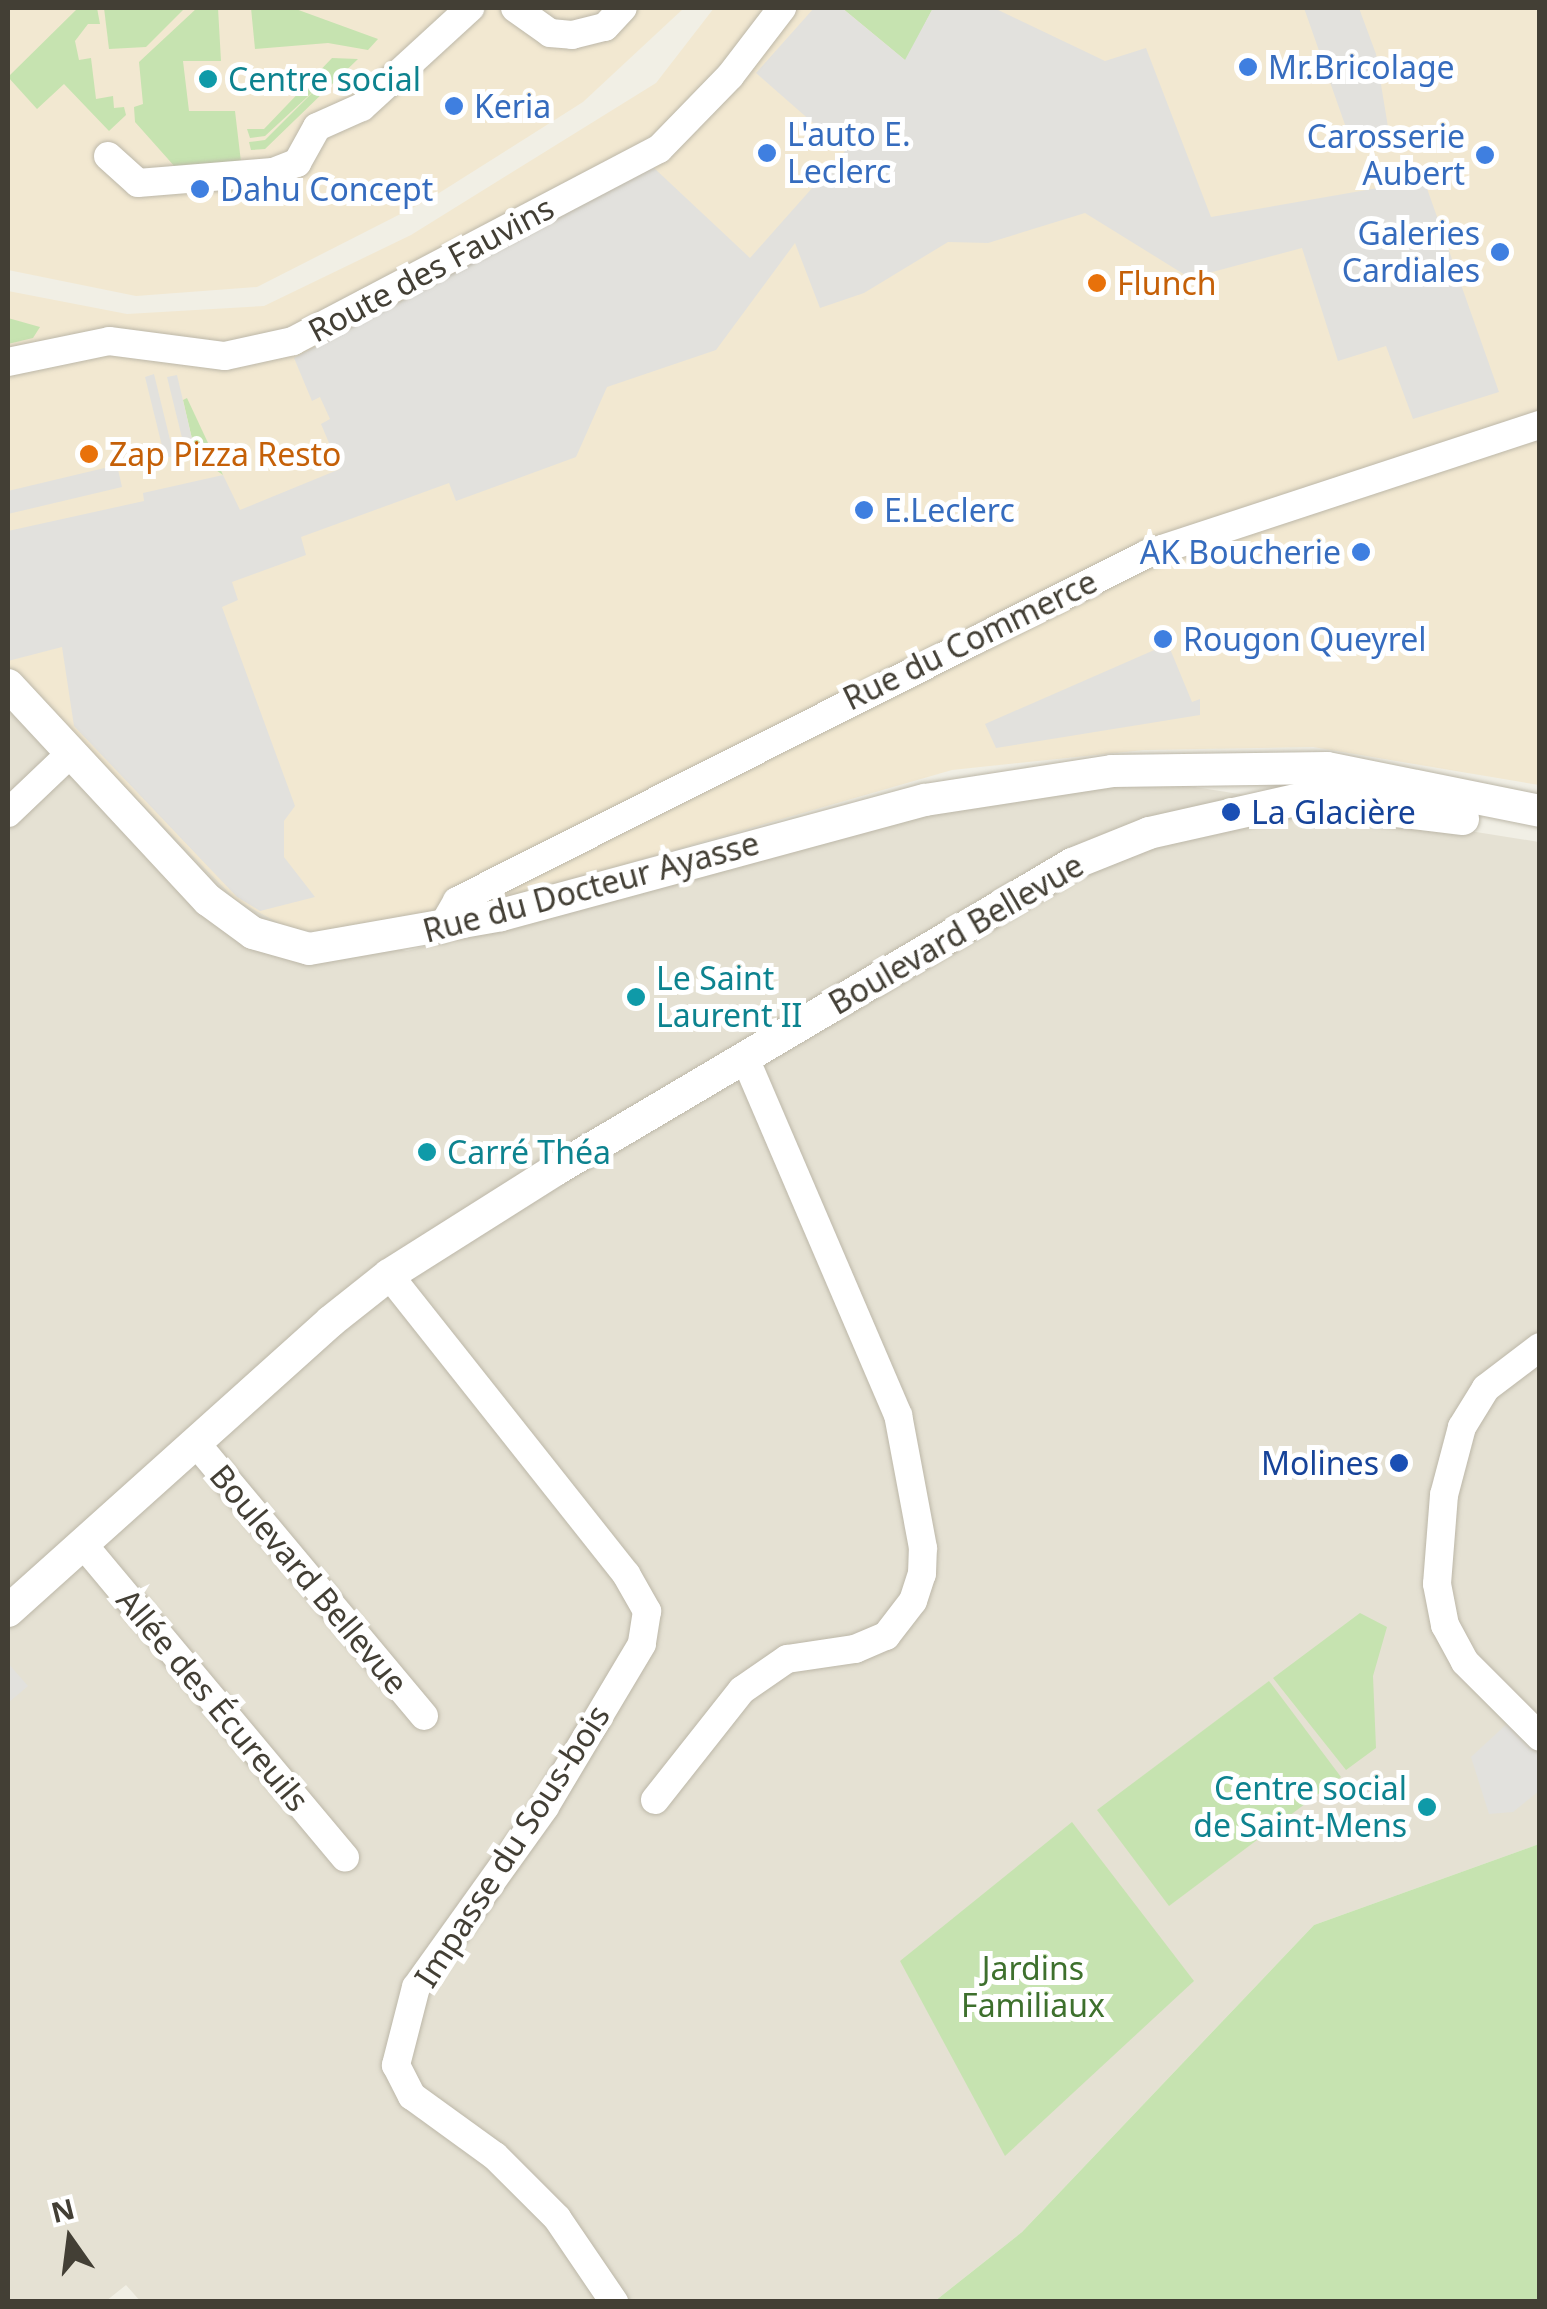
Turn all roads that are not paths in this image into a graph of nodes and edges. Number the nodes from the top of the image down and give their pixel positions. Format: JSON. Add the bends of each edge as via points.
{"nodes":[{"id":1,"x":470,"y":8,"type":"edge"},
{"id":2,"x":514,"y":8,"type":"edge"},
{"id":3,"x":623,"y":8,"type":"edge"},
{"id":4,"x":782,"y":8,"type":"edge"},
{"id":5,"x":108,"y":156,"type":"dead end"},
{"id":6,"x":8,"y":362,"type":"edge"},
{"id":7,"x":1540,"y":425,"type":"edge"},
{"id":8,"x":8,"y":684,"type":"edge"},
{"id":9,"x":71,"y":752,"type":"junction"},
{"id":10,"x":1276,"y":764,"type":"junction"},
{"id":11,"x":1375,"y":782,"type":"junction"},
{"id":12,"x":1304,"y":798,"type":"junction"},
{"id":13,"x":1540,"y":811,"type":"edge"},
{"id":14,"x":8,"y":813,"type":"edge"},
{"id":15,"x":1441,"y":816,"type":"junction"},
{"id":16,"x":1540,"y":820,"type":"edge"},
{"id":17,"x":1540,"y":830,"type":"edge"},
{"id":18,"x":441,"y":929,"type":"junction"},
{"id":19,"x":745,"y":1058,"type":"junction"},
{"id":20,"x":389,"y":1275,"type":"junction"},
{"id":21,"x":1540,"y":1347,"type":"edge"},
{"id":22,"x":195,"y":1442,"type":"junction"},
{"id":23,"x":82,"y":1543,"type":"junction"},
{"id":24,"x":8,"y":1611,"type":"edge"},
{"id":25,"x":424,"y":1716,"type":"dead end"},
{"id":26,"x":1540,"y":1736,"type":"edge"},
{"id":27,"x":655,"y":1800,"type":"dead end"},
{"id":28,"x":344,"y":1858,"type":"dead end"},
{"id":29,"x":616,"y":2297,"type":"edge"}],
"edges":[{"from":1,"to":5,"type":"street","via":[[362,107],[317,127],[298,163],[273,172],[138,182]]},
{"from":2,"to":3,"type":"street","via":[[550,33],[572,34],[605,27]]},
{"from":4,"to":6,"type":"street","name":"Route des Fauvins","via":[[730,76],[659,149],[293,341],[225,356],[109,341]]},
{"from":7,"to":18,"type":"street","name":"Rue du Commerce","via":[[1147,554],[457,901]]},
{"from":8,"to":9,"type":"street","name":"Rue du Docteur Ayasse"},
{"from":9,"to":14,"type":"street"},
{"from":9,"to":18,"type":"street","name":"Rue du Docteur Ayasse","via":[[208,900],[253,933],[310,950]]},
{"from":10,"to":11,"type":"street","name":"Rue du Docteur Ayasse","via":[[1327,768]]},
{"from":10,"to":12,"type":"street"},
{"from":10,"to":18,"type":"street","name":"Rue du Docteur Ayasse","via":[[1112,770],[973,790]]},
{"from":11,"to":12,"type":"street","name":"Boulevard Bellevue"},
{"from":11,"to":13,"type":"street","name":"Rue du Docteur Ayasse"},
{"from":12,"to":15,"type":"street"},
{"from":12,"to":19,"type":"street","name":"Boulevard Bellevue","via":[[1149,833],[1084,858]]},
{"from":15,"to":16,"type":"street","via":[[1456,809]]},
{"from":15,"to":17,"type":"street"},
{"from":19,"to":20,"type":"street","name":"Boulevard Bellevue"},
{"from":19,"to":27,"type":"street","via":[[898,1415],[921,1533],[922,1574],[913,1601],[886,1636],[787,1660],[742,1690]]},
{"from":20,"to":22,"type":"street","name":"Boulevard Bellevue"},
{"from":20,"to":29,"type":"street","name":"Impasse du Sous-bois","via":[[626,1574],[647,1611],[642,1644],[545,1807],[416,1987],[396,2065],[412,2096],[495,2156],[557,2218]]},
{"from":21,"to":26,"type":"street","via":[[1486,1388],[1462,1427],[1444,1495],[1437,1584],[1445,1625],[1465,1662]]},
{"from":22,"to":23,"type":"street","name":"Boulevard Bellevue"},
{"from":22,"to":25,"type":"street","name":"Boulevard Bellevue"},
{"from":23,"to":24,"type":"street","name":"Boulevard Bellevue"},
{"from":23,"to":28,"type":"street","name":"Allée des Écureuils"}]}
